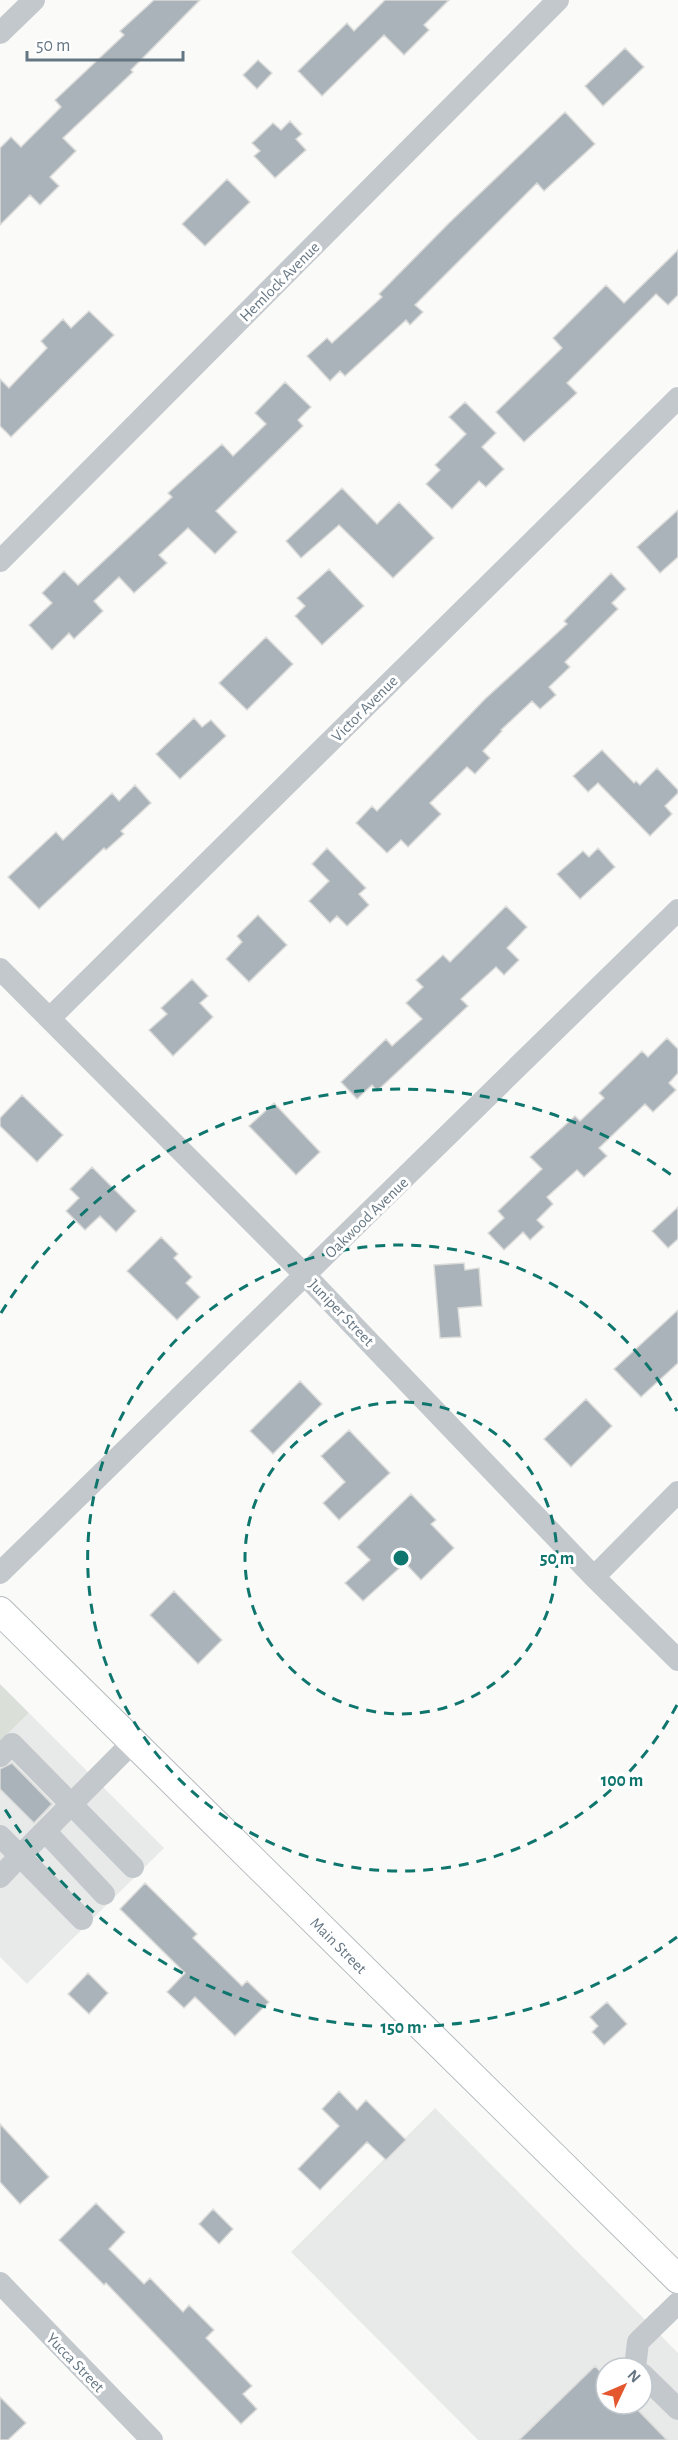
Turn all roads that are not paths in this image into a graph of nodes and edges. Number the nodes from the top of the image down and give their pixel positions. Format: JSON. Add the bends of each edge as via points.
{"nodes":[{"id":1,"x":34,"y":0,"type":"edge"},
{"id":2,"x":558,"y":0,"type":"edge"},
{"id":3,"x":0,"y":33,"type":"edge"},
{"id":4,"x":678,"y":398,"type":"edge"},
{"id":5,"x":0,"y":561,"type":"edge"},
{"id":6,"x":678,"y":910,"type":"edge"},
{"id":7,"x":0,"y":969,"type":"edge"},
{"id":8,"x":50,"y":1018,"type":"junction"},
{"id":9,"x":306,"y":1275,"type":"junction"},
{"id":10,"x":678,"y":1492,"type":"edge"},
{"id":11,"x":0,"y":1572,"type":"edge"},
{"id":12,"x":594,"y":1577,"type":"junction"},
{"id":13,"x":0,"y":1611,"type":"edge"},
{"id":14,"x":678,"y":1660,"type":"edge"},
{"id":15,"x":133,"y":1742,"type":"junction"},
{"id":16,"x":0,"y":1756,"type":"edge"},
{"id":17,"x":72,"y":1805,"type":"junction"},
{"id":18,"x":46,"y":1832,"type":"junction"},
{"id":19,"x":0,"y":1836,"type":"edge"},
{"id":20,"x":20,"y":1857,"type":"junction"},
{"id":21,"x":133,"y":1867,"type":"dead end"},
{"id":22,"x":0,"y":1877,"type":"edge"},
{"id":23,"x":104,"y":1894,"type":"dead end"},
{"id":24,"x":82,"y":1919,"type":"dead end"},
{"id":25,"x":678,"y":2279,"type":"edge"},
{"id":26,"x":0,"y":2283,"type":"edge"},
{"id":27,"x":678,"y":2303,"type":"edge"},
{"id":28,"x":636,"y":2356,"type":"edge"},
{"id":29,"x":654,"y":2386,"type":"edge"},
{"id":30,"x":678,"y":2409,"type":"edge"},
{"id":31,"x":152,"y":2440,"type":"edge"}],
"edges":[{"from":1,"to":3,"type":"street"},
{"from":2,"to":5,"type":"street","name":"Hemlock Avenue"},
{"from":4,"to":8,"type":"street","name":"Victor Avenue"},
{"from":6,"to":9,"type":"street","name":"Oakwood Avenue"},
{"from":7,"to":8,"type":"street","name":"Juniper Street"},
{"from":8,"to":9,"type":"street","name":"Juniper Street"},
{"from":9,"to":11,"type":"street","name":"Oakwood Avenue"},
{"from":9,"to":12,"type":"street","name":"Juniper Street"},
{"from":10,"to":12,"type":"street"},
{"from":12,"to":14,"type":"street","name":"Juniper Street"},
{"from":13,"to":15,"type":"main road","name":"Main Street"},
{"from":15,"to":17,"type":"street"},
{"from":15,"to":25,"type":"main road","name":"Main Street"},
{"from":16,"to":17,"type":"street","via":[[12,1744]]},
{"from":17,"to":18,"type":"street"},
{"from":17,"to":21,"type":"street"},
{"from":18,"to":20,"type":"street"},
{"from":18,"to":23,"type":"street"},
{"from":19,"to":20,"type":"street"},
{"from":20,"to":22,"type":"street"},
{"from":20,"to":24,"type":"street"},
{"from":26,"to":31,"type":"street","name":"Yucca Street"},
{"from":27,"to":28,"type":"street","via":[[638,2342]]},
{"from":29,"to":30,"type":"street"}]}
